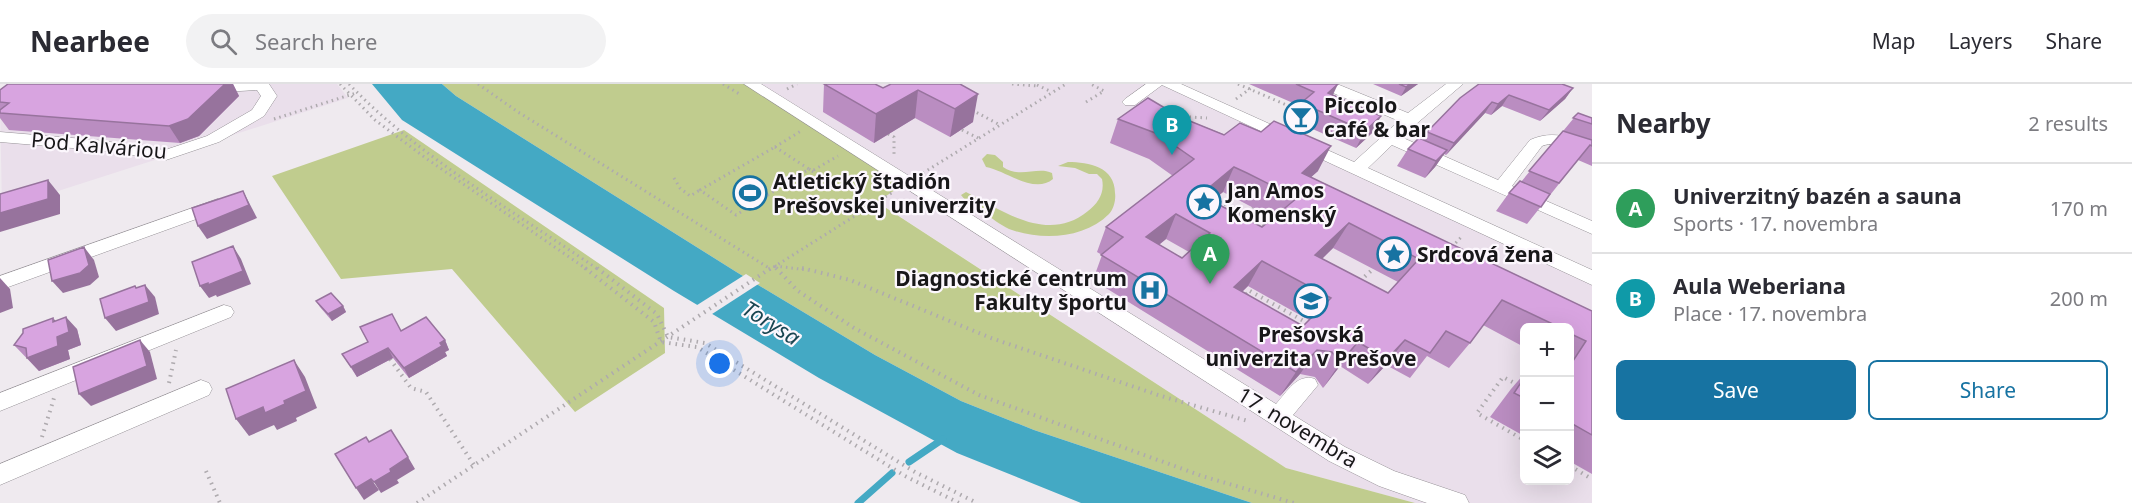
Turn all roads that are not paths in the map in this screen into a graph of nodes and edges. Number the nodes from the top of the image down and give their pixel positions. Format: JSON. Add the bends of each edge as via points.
{"nodes":[{"id":1,"x":1156,"y":84,"type":"edge"},
{"id":2,"x":1169,"y":84,"type":"edge"},
{"id":3,"x":1324,"y":84,"type":"edge"},
{"id":4,"x":1456,"y":84,"type":"edge"},
{"id":5,"x":193,"y":90,"type":"edge"},
{"id":6,"x":747,"y":90,"type":"edge"},
{"id":7,"x":1130,"y":102,"type":"dead end"},
{"id":8,"x":1410,"y":120,"type":"junction"},
{"id":9,"x":0,"y":137,"type":"edge"},
{"id":10,"x":1390,"y":138,"type":"junction"},
{"id":11,"x":1592,"y":152,"type":"edge"},
{"id":12,"x":1356,"y":170,"type":"junction"},
{"id":13,"x":1501,"y":188,"type":"junction"},
{"id":14,"x":231,"y":201,"type":"edge"},
{"id":15,"x":1592,"y":228,"type":"edge"},
{"id":16,"x":1592,"y":278,"type":"edge"},
{"id":17,"x":0,"y":283,"type":"edge"},
{"id":18,"x":224,"y":312,"type":"dead end"},
{"id":19,"x":1307,"y":385,"type":"dead end"},
{"id":20,"x":201,"y":389,"type":"dead end"},
{"id":21,"x":0,"y":402,"type":"edge"},
{"id":22,"x":1278,"y":416,"type":"junction"},
{"id":23,"x":0,"y":475,"type":"edge"},
{"id":24,"x":1457,"y":503,"type":"edge"}],
"edges":[{"from":1,"to":7,"type":"street"},
{"from":2,"to":12,"type":"street"},
{"from":3,"to":8,"type":"street"},
{"from":4,"to":8,"type":"street"},
{"from":5,"to":9,"type":"street","name":"Pod Kalváriou","via":[[258,85],[269,96],[258,113],[241,123],[213,139],[166,155]]},
{"from":6,"to":22,"type":"street","name":"17. novembra","via":[[853,147]]},
{"from":8,"to":10,"type":"street"},
{"from":10,"to":12,"type":"street"},
{"from":10,"to":13,"type":"street"},
{"from":11,"to":13,"type":"street","via":[[1559,140],[1540,140]]},
{"from":12,"to":16,"type":"street"},
{"from":13,"to":15,"type":"street"},
{"from":14,"to":17,"type":"street"},
{"from":18,"to":21,"type":"street"},
{"from":19,"to":22,"type":"street"},
{"from":20,"to":23,"type":"street"},
{"from":22,"to":24,"type":"street","name":"17. novembra","via":[[1336,454],[1386,478]]}]}
